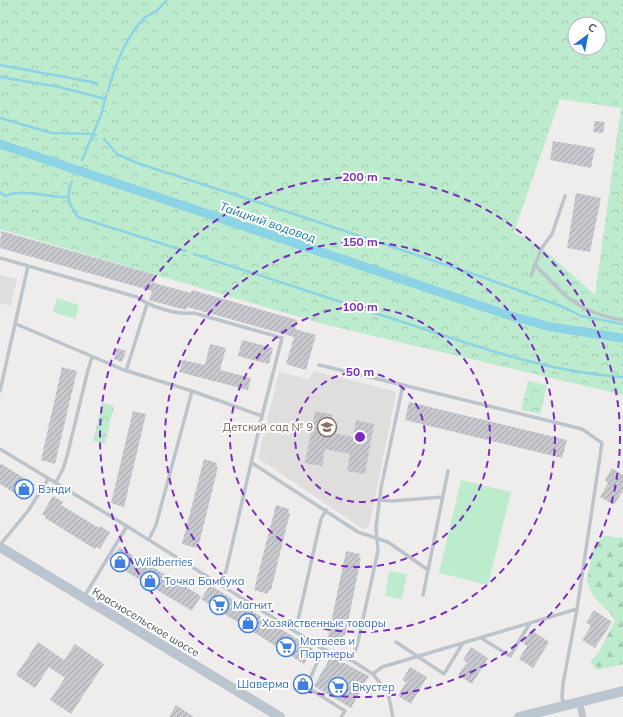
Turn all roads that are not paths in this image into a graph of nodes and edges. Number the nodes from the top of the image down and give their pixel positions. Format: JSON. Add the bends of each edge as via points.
{"nodes":[{"id":1,"x":565,"y":196,"type":"dead end"},
{"id":2,"x":0,"y":258,"type":"edge"},
{"id":3,"x":534,"y":265,"type":"junction"},
{"id":4,"x":28,"y":266,"type":"junction"},
{"id":5,"x":531,"y":276,"type":"dead end"},
{"id":6,"x":155,"y":301,"type":"dead end"},
{"id":7,"x":147,"y":304,"type":"junction"},
{"id":8,"x":154,"y":306,"type":"junction"},
{"id":9,"x":623,"y":320,"type":"edge"},
{"id":10,"x":16,"y":324,"type":"junction"},
{"id":11,"x":92,"y":357,"type":"junction"},
{"id":12,"x":319,"y":365,"type":"dead end"},
{"id":13,"x":126,"y":371,"type":"junction"},
{"id":14,"x":403,"y":385,"type":"junction"},
{"id":15,"x":0,"y":391,"type":"edge"},
{"id":16,"x":192,"y":391,"type":"junction"},
{"id":17,"x":262,"y":416,"type":"junction"},
{"id":18,"x":0,"y":449,"type":"edge"},
{"id":19,"x":252,"y":463,"type":"junction"},
{"id":20,"x":448,"y":471,"type":"dead end"},
{"id":21,"x":48,"y":479,"type":"junction"},
{"id":22,"x":56,"y":482,"type":"junction"},
{"id":23,"x":443,"y":497,"type":"junction"},
{"id":24,"x":379,"y":500,"type":"junction"},
{"id":25,"x":326,"y":510,"type":"junction"},
{"id":26,"x":127,"y":526,"type":"junction"},
{"id":27,"x":377,"y":538,"type":"junction"},
{"id":28,"x":149,"y":539,"type":"junction"},
{"id":29,"x":0,"y":546,"type":"edge"},
{"id":30,"x":428,"y":570,"type":"junction"},
{"id":31,"x":220,"y":584,"type":"junction"},
{"id":32,"x":423,"y":595,"type":"dead end"},
{"id":33,"x":84,"y":597,"type":"junction"},
{"id":34,"x":577,"y":609,"type":"junction"},
{"id":35,"x":530,"y":623,"type":"junction"},
{"id":36,"x":293,"y":630,"type":"junction"},
{"id":37,"x":481,"y":638,"type":"junction"},
{"id":38,"x":396,"y":642,"type":"dead end"},
{"id":39,"x":463,"y":643,"type":"junction"},
{"id":40,"x":323,"y":649,"type":"junction"},
{"id":41,"x":418,"y":657,"type":"junction"},
{"id":42,"x":351,"y":660,"type":"junction"},
{"id":43,"x":373,"y":674,"type":"junction"},
{"id":44,"x":623,"y":691,"type":"edge"},
{"id":45,"x":579,"y":702,"type":"junction"},
{"id":46,"x":564,"y":706,"type":"junction"},
{"id":47,"x":280,"y":717,"type":"edge"},
{"id":48,"x":341,"y":717,"type":"edge"},
{"id":49,"x":393,"y":717,"type":"edge"},
{"id":50,"x":519,"y":717,"type":"edge"},
{"id":51,"x":583,"y":717,"type":"edge"}],
"edges":[{"from":1,"to":3,"type":"lane","via":[[552,234]]},
{"from":2,"to":4,"type":"lane"},
{"from":3,"to":5,"type":"lane"},
{"from":3,"to":9,"type":"lane","via":[[580,306]]},
{"from":4,"to":7,"type":"lane","via":[[137,297]]},
{"from":4,"to":10,"type":"lane"},
{"from":6,"to":8,"type":"lane"},
{"from":7,"to":8,"type":"lane"},
{"from":7,"to":13,"type":"lane"},
{"from":8,"to":17,"type":"lane","via":[[282,338]]},
{"from":10,"to":11,"type":"lane"},
{"from":10,"to":15,"type":"lane"},
{"from":11,"to":13,"type":"lane"},
{"from":11,"to":22,"type":"lane","via":[[67,456]]},
{"from":12,"to":14,"type":"lane"},
{"from":13,"to":16,"type":"lane"},
{"from":14,"to":24,"type":"lane"},
{"from":14,"to":34,"type":"lane","via":[[582,429],[602,443]]},
{"from":16,"to":17,"type":"lane"},
{"from":16,"to":28,"type":"lane","via":[[156,525]]},
{"from":17,"to":19,"type":"lane"},
{"from":18,"to":21,"type":"lane"},
{"from":19,"to":25,"type":"lane"},
{"from":19,"to":31,"type":"lane","via":[[226,571]]},
{"from":20,"to":23,"type":"lane"},
{"from":21,"to":22,"type":"lane"},
{"from":21,"to":29,"type":"lane","via":[[28,511]]},
{"from":22,"to":26,"type":"lane"},
{"from":23,"to":24,"type":"lane"},
{"from":23,"to":30,"type":"lane"},
{"from":24,"to":27,"type":"lane"},
{"from":25,"to":27,"type":"lane","via":[[358,532]]},
{"from":25,"to":36,"type":"lane","via":[[321,519],[298,620]]},
{"from":26,"to":28,"type":"lane"},
{"from":26,"to":33,"type":"lane"},
{"from":27,"to":30,"type":"lane","via":[[388,542]]},
{"from":27,"to":42,"type":"lane","via":[[378,551],[357,646]]},
{"from":28,"to":31,"type":"lane"},
{"from":29,"to":33,"type":"main road","name":"Красносельское шоссе"},
{"from":30,"to":32,"type":"lane"},
{"from":31,"to":36,"type":"lane"},
{"from":33,"to":47,"type":"main road","name":"Красносельское шоссе"},
{"from":34,"to":35,"type":"lane"},
{"from":34,"to":46,"type":"lane","via":[[563,689]]},
{"from":35,"to":37,"type":"lane"},
{"from":35,"to":37,"type":"lane","via":[[510,656]]},
{"from":36,"to":40,"type":"lane"},
{"from":37,"to":39,"type":"lane"},
{"from":38,"to":41,"type":"lane"},
{"from":39,"to":41,"type":"lane"},
{"from":39,"to":41,"type":"lane","via":[[444,674]]},
{"from":40,"to":42,"type":"lane"},
{"from":40,"to":48,"type":"lane","via":[[310,682],[310,689],[345,711]]},
{"from":41,"to":43,"type":"lane","via":[[382,667]]},
{"from":42,"to":43,"type":"lane"},
{"from":43,"to":49,"type":"lane","via":[[388,693]]},
{"from":44,"to":45,"type":"main road"},
{"from":45,"to":46,"type":"main road"},
{"from":45,"to":51,"type":"street"},
{"from":46,"to":50,"type":"main road"}]}
